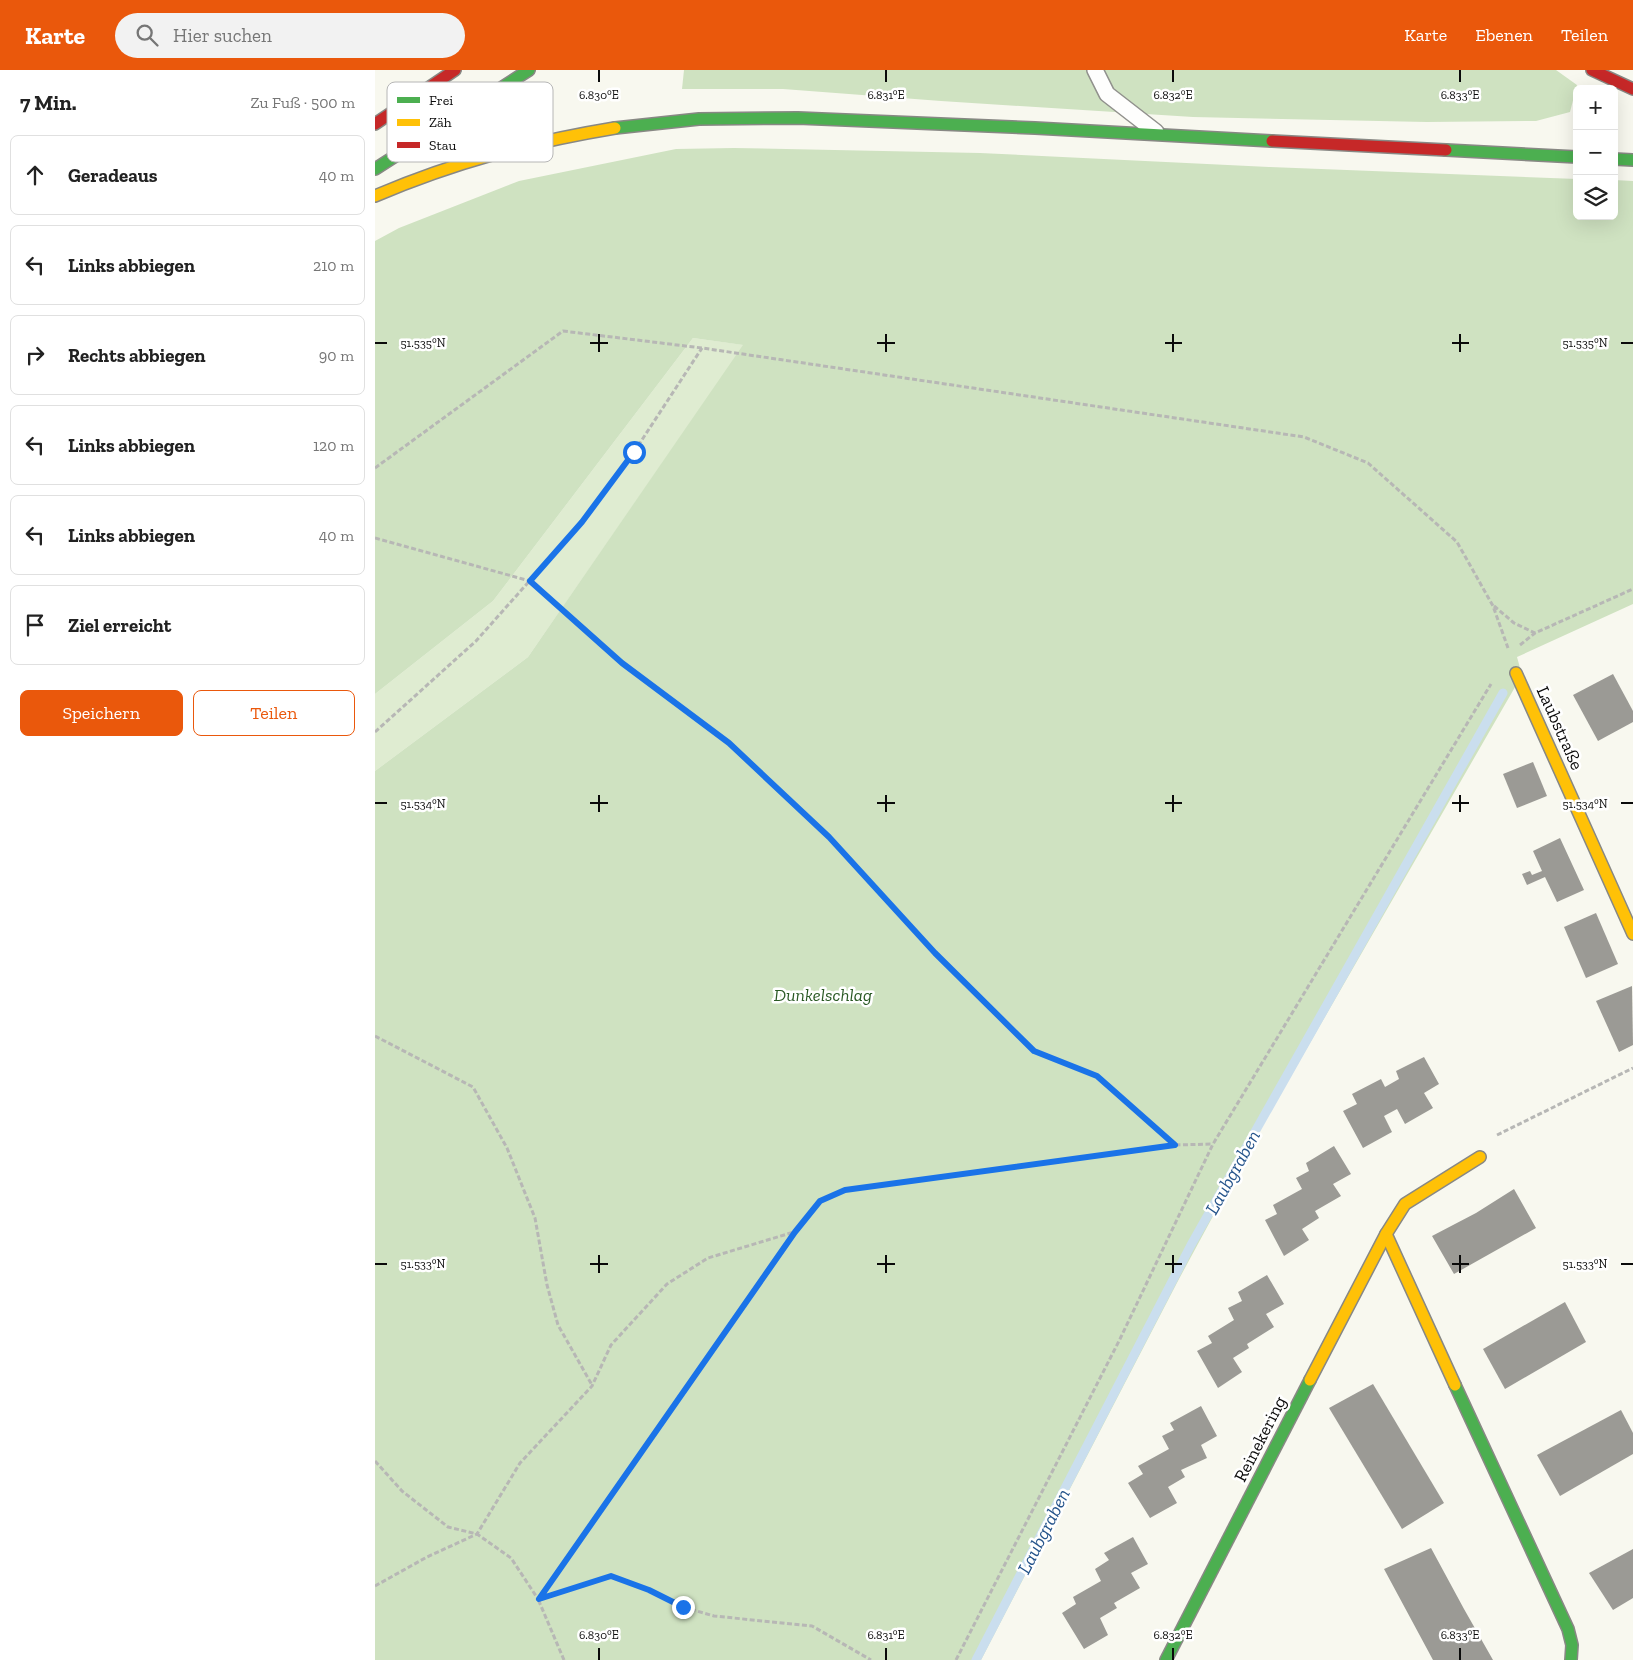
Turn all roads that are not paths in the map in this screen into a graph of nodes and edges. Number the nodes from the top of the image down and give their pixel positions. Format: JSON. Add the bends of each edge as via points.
{"nodes":[{"id":1,"x":455,"y":70,"type":"edge"},
{"id":2,"x":529,"y":70,"type":"edge"},
{"id":3,"x":1095,"y":70,"type":"edge"},
{"id":4,"x":1592,"y":70,"type":"edge"},
{"id":5,"x":437,"y":82,"type":"edge"},
{"id":6,"x":510,"y":82,"type":"edge"},
{"id":7,"x":1633,"y":89,"type":"edge"},
{"id":8,"x":387,"y":116,"type":"edge"},
{"id":9,"x":375,"y":124,"type":"edge"},
{"id":10,"x":1159,"y":134,"type":"junction"},
{"id":11,"x":553,"y":139,"type":"edge"},
{"id":12,"x":1573,"y":157,"type":"edge"},
{"id":13,"x":1618,"y":159,"type":"edge"},
{"id":14,"x":1633,"y":160,"type":"edge"},
{"id":15,"x":387,"y":161,"type":"edge"},
{"id":16,"x":466,"y":162,"type":"edge"},
{"id":17,"x":375,"y":169,"type":"edge"},
{"id":18,"x":375,"y":196,"type":"edge"},
{"id":19,"x":1516,"y":673,"type":"dead end"},
{"id":20,"x":1633,"y":934,"type":"edge"},
{"id":21,"x":1481,"y":1156,"type":"road end"},
{"id":22,"x":1386,"y":1234,"type":"junction"},
{"id":23,"x":1166,"y":1660,"type":"edge"},
{"id":24,"x":1571,"y":1660,"type":"edge"}],
"edges":[{"from":1,"to":5,"type":"main road"},
{"from":2,"to":6,"type":"main road"},
{"from":3,"to":10,"type":"lane","via":[[1107,94]]},
{"from":4,"to":7,"type":"main road"},
{"from":8,"to":9,"type":"main road"},
{"from":10,"to":11,"type":"main road","via":[[792,118],[701,119],[641,124]]},
{"from":10,"to":12,"type":"main road"},
{"from":13,"to":14,"type":"main road"},
{"from":15,"to":17,"type":"main road"},
{"from":16,"to":18,"type":"main road"},
{"from":19,"to":20,"type":"main road","name":"Laubstraße"},
{"from":21,"to":22,"type":"main road","name":"Reinekering","via":[[1405,1204]]},
{"from":22,"to":23,"type":"main road","name":"Reinekering"},
{"from":22,"to":24,"type":"main road","via":[[1568,1629]]}]}
